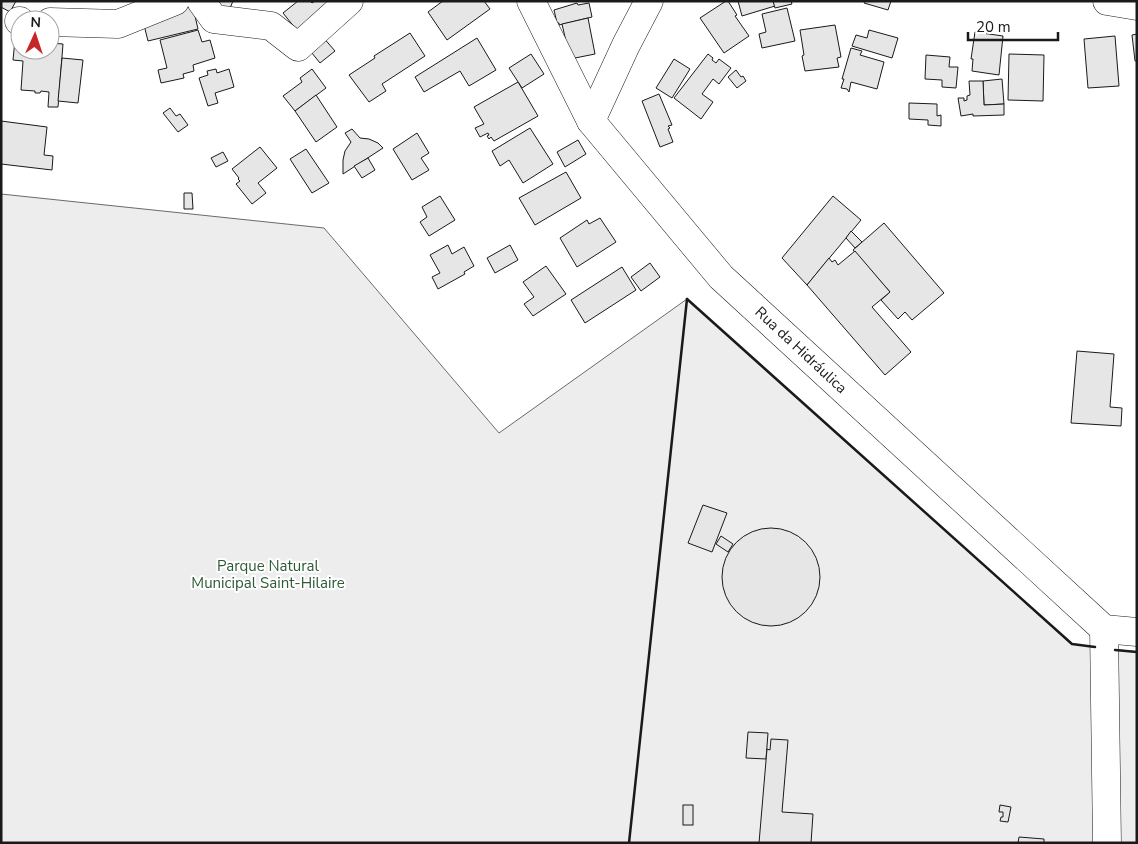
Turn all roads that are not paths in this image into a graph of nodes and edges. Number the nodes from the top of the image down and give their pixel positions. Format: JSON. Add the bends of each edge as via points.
{"nodes":[{"id":1,"x":175,"y":1,"type":"edge"},
{"id":2,"x":201,"y":1,"type":"edge"},
{"id":3,"x":349,"y":1,"type":"edge"},
{"id":4,"x":531,"y":1,"type":"edge"},
{"id":5,"x":649,"y":1,"type":"edge"},
{"id":6,"x":1107,"y":1,"type":"edge"},
{"id":7,"x":1137,"y":6,"type":"edge"},
{"id":8,"x":60,"y":22,"type":"edge"},
{"id":9,"x":590,"y":121,"type":"junction"},
{"id":10,"x":1104,"y":630,"type":"junction"},
{"id":11,"x":1137,"y":632,"type":"edge"},
{"id":12,"x":1107,"y":843,"type":"edge"}],
"edges":[{"from":1,"to":8,"type":"street","via":[[118,24]]},
{"from":2,"to":3,"type":"street","via":[[214,19],[271,26],[298,47]]},
{"from":4,"to":9,"type":"street","name":"Rua da Hidráulica"},
{"from":5,"to":9,"type":"street"},
{"from":6,"to":7,"type":"street"},
{"from":9,"to":10,"type":"street","name":"Rua da Hidráulica","via":[[722,277]]},
{"from":10,"to":11,"type":"street"},
{"from":10,"to":12,"type":"street"}]}
